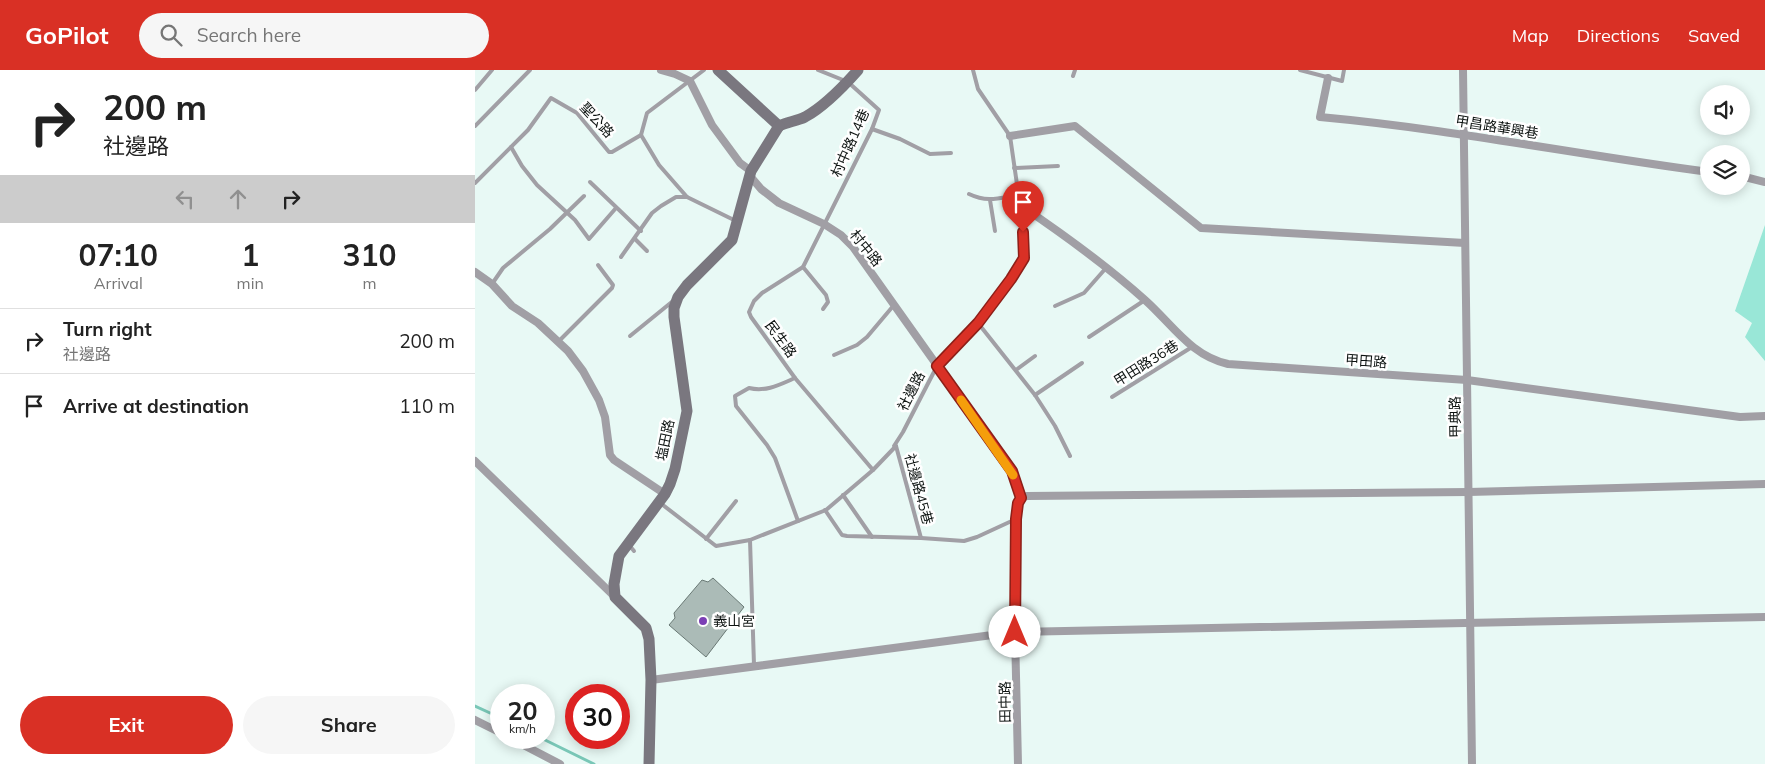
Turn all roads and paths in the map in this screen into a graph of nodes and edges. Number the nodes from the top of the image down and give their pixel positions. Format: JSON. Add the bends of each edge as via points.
{"nodes":[{"id":1,"x":492,"y":70,"type":"edge"},
{"id":2,"x":530,"y":70,"type":"edge"},
{"id":3,"x":661,"y":70,"type":"edge"},
{"id":4,"x":704,"y":70,"type":"edge"},
{"id":5,"x":718,"y":70,"type":"edge"},
{"id":6,"x":818,"y":70,"type":"edge"},
{"id":7,"x":858,"y":70,"type":"edge"},
{"id":8,"x":973,"y":70,"type":"edge"},
{"id":9,"x":1075,"y":70,"type":"edge"},
{"id":10,"x":1300,"y":70,"type":"edge"},
{"id":11,"x":1345,"y":70,"type":"edge"},
{"id":12,"x":1463,"y":70,"type":"edge"},
{"id":13,"x":1073,"y":76,"type":"dead end"},
{"id":14,"x":1328,"y":78,"type":"junction"},
{"id":15,"x":690,"y":81,"type":"junction"},
{"id":16,"x":848,"y":82,"type":"junction"},
{"id":17,"x":475,"y":90,"type":"edge"},
{"id":18,"x":475,"y":126,"type":"edge"},
{"id":19,"x":779,"y":126,"type":"junction"},
{"id":20,"x":872,"y":129,"type":"junction"},
{"id":21,"x":1463,"y":134,"type":"junction"},
{"id":22,"x":641,"y":136,"type":"junction"},
{"id":23,"x":1010,"y":136,"type":"junction"},
{"id":24,"x":511,"y":147,"type":"junction"},
{"id":25,"x":951,"y":153,"type":"dead end"},
{"id":26,"x":1058,"y":166,"type":"dead end"},
{"id":27,"x":1014,"y":168,"type":"junction"},
{"id":28,"x":1700,"y":171,"type":"edge"},
{"id":29,"x":750,"y":174,"type":"junction"},
{"id":30,"x":1750,"y":177,"type":"edge"},
{"id":31,"x":590,"y":182,"type":"dead end"},
{"id":32,"x":1765,"y":182,"type":"edge"},
{"id":33,"x":475,"y":183,"type":"edge"},
{"id":34,"x":969,"y":194,"type":"dead end"},
{"id":35,"x":1018,"y":194,"type":"junction"},
{"id":36,"x":584,"y":196,"type":"dead end"},
{"id":37,"x":687,"y":197,"type":"junction"},
{"id":38,"x":990,"y":200,"type":"junction"},
{"id":39,"x":1020,"y":205,"type":"junction"},
{"id":40,"x":615,"y":208,"type":"junction"},
{"id":41,"x":567,"y":212,"type":"junction"},
{"id":42,"x":737,"y":222,"type":"junction"},
{"id":43,"x":824,"y":225,"type":"junction"},
{"id":44,"x":641,"y":231,"type":"junction"},
{"id":45,"x":995,"y":231,"type":"dead end"},
{"id":46,"x":635,"y":239,"type":"junction"},
{"id":47,"x":1465,"y":243,"type":"junction"},
{"id":48,"x":647,"y":251,"type":"dead end"},
{"id":49,"x":621,"y":257,"type":"dead end"},
{"id":50,"x":598,"y":265,"type":"dead end"},
{"id":51,"x":803,"y":267,"type":"junction"},
{"id":52,"x":1106,"y":268,"type":"junction"},
{"id":53,"x":475,"y":272,"type":"edge"},
{"id":54,"x":492,"y":284,"type":"junction"},
{"id":55,"x":678,"y":297,"type":"junction"},
{"id":56,"x":1145,"y":300,"type":"junction"},
{"id":57,"x":894,"y":305,"type":"junction"},
{"id":58,"x":1055,"y":306,"type":"dead end"},
{"id":59,"x":823,"y":309,"type":"dead end"},
{"id":60,"x":978,"y":323,"type":"junction"},
{"id":61,"x":630,"y":336,"type":"dead end"},
{"id":62,"x":1089,"y":337,"type":"dead end"},
{"id":63,"x":559,"y":341,"type":"junction"},
{"id":64,"x":1192,"y":347,"type":"junction"},
{"id":65,"x":834,"y":355,"type":"dead end"},
{"id":66,"x":1035,"y":356,"type":"dead end"},
{"id":67,"x":1082,"y":363,"type":"dead end"},
{"id":68,"x":937,"y":366,"type":"junction"},
{"id":69,"x":1016,"y":370,"type":"junction"},
{"id":70,"x":795,"y":378,"type":"junction"},
{"id":71,"x":1467,"y":380,"type":"junction"},
{"id":72,"x":1035,"y":395,"type":"junction"},
{"id":73,"x":1112,"y":397,"type":"dead end"},
{"id":74,"x":1765,"y":416,"type":"edge"},
{"id":75,"x":897,"y":446,"type":"junction"},
{"id":76,"x":1070,"y":456,"type":"dead end"},
{"id":77,"x":475,"y":461,"type":"edge"},
{"id":78,"x":873,"y":470,"type":"junction"},
{"id":79,"x":1765,"y":484,"type":"edge"},
{"id":80,"x":1469,"y":492,"type":"junction"},
{"id":81,"x":843,"y":495,"type":"junction"},
{"id":82,"x":662,"y":498,"type":"junction"},
{"id":83,"x":1021,"y":498,"type":"junction"},
{"id":84,"x":736,"y":502,"type":"dead end"},
{"id":85,"x":825,"y":510,"type":"junction"},
{"id":86,"x":1016,"y":519,"type":"junction"},
{"id":87,"x":798,"y":521,"type":"junction"},
{"id":88,"x":872,"y":537,"type":"junction"},
{"id":89,"x":921,"y":538,"type":"junction"},
{"id":90,"x":705,"y":539,"type":"junction"},
{"id":91,"x":750,"y":540,"type":"junction"},
{"id":92,"x":615,"y":598,"type":"junction"},
{"id":93,"x":1765,"y":617,"type":"edge"},
{"id":94,"x":1471,"y":624,"type":"junction"},
{"id":95,"x":1015,"y":632,"type":"junction"},
{"id":96,"x":754,"y":668,"type":"junction"},
{"id":97,"x":651,"y":680,"type":"junction"},
{"id":98,"x":475,"y":720,"type":"edge"},
{"id":99,"x":490,"y":728,"type":"edge"},
{"id":100,"x":531,"y":749,"type":"edge"},
{"id":101,"x":560,"y":764,"type":"edge"},
{"id":102,"x":649,"y":764,"type":"edge"},
{"id":103,"x":1019,"y":764,"type":"edge"},
{"id":104,"x":1473,"y":764,"type":"edge"}],
"edges":[{"from":1,"to":17,"type":"lane"},
{"from":2,"to":18,"type":"lane"},
{"from":3,"to":15,"type":"street"},
{"from":4,"to":15,"type":"lane"},
{"from":5,"to":19,"type":"street"},
{"from":6,"to":16,"type":"lane","name":"村中路14巷"},
{"from":7,"to":16,"type":"street"},
{"from":8,"to":23,"type":"lane","name":"社邊路","via":[[978,89]]},
{"from":9,"to":13,"type":"lane"},
{"from":10,"to":14,"type":"lane"},
{"from":11,"to":14,"type":"lane","via":[[1342,81]]},
{"from":12,"to":21,"type":"street","name":"甲典路"},
{"from":14,"to":21,"type":"street","name":"甲昌路華興巷","via":[[1320,117]]},
{"from":15,"to":22,"type":"lane","via":[[647,113]]},
{"from":15,"to":29,"type":"street","name":"村中路","via":[[711,125]]},
{"from":16,"to":19,"type":"street","via":[[814,111]]},
{"from":16,"to":20,"type":"lane","name":"村中路14巷","via":[[879,110]]},
{"from":19,"to":29,"type":"street"},
{"from":20,"to":25,"type":"lane","via":[[929,154]]},
{"from":20,"to":43,"type":"lane","name":"村中路14巷"},
{"from":21,"to":28,"type":"street","name":"甲昌路華興巷"},
{"from":21,"to":47,"type":"street","name":"甲典路"},
{"from":22,"to":24,"type":"lane","name":"聖公路","via":[[609,152],[577,112],[551,98]]},
{"from":22,"to":37,"type":"lane","via":[[659,165]]},
{"from":23,"to":27,"type":"lane","name":"社邊路"},
{"from":23,"to":47,"type":"street","via":[[1075,126],[1201,228]]},
{"from":24,"to":33,"type":"lane","name":"聖公路"},
{"from":24,"to":41,"type":"lane","via":[[537,185]]},
{"from":26,"to":27,"type":"lane"},
{"from":27,"to":35,"type":"lane","name":"社邊路"},
{"from":29,"to":42,"type":"street"},
{"from":29,"to":43,"type":"street","name":"村中路","via":[[761,189],[779,203]]},
{"from":30,"to":32,"type":"street"},
{"from":31,"to":40,"type":"lane"},
{"from":34,"to":38,"type":"lane","via":[[980,200]]},
{"from":35,"to":38,"type":"lane"},
{"from":35,"to":39,"type":"lane","name":"社邊路"},
{"from":36,"to":41,"type":"lane"},
{"from":37,"to":42,"type":"lane"},
{"from":37,"to":44,"type":"lane","via":[[676,197],[661,206]]},
{"from":38,"to":45,"type":"lane"},
{"from":39,"to":52,"type":"street","name":"甲田路"},
{"from":39,"to":60,"type":"lane","name":"社邊路","via":[[1024,258]]},
{"from":40,"to":41,"type":"lane","via":[[589,238]]},
{"from":40,"to":44,"type":"lane"},
{"from":41,"to":54,"type":"lane","via":[[503,268]]},
{"from":42,"to":55,"type":"street","via":[[727,247]]},
{"from":43,"to":51,"type":"lane"},
{"from":43,"to":57,"type":"street","name":"村中路","via":[[853,246]]},
{"from":44,"to":46,"type":"lane"},
{"from":46,"to":48,"type":"lane"},
{"from":46,"to":49,"type":"lane"},
{"from":47,"to":71,"type":"street","name":"甲典路"},
{"from":50,"to":63,"type":"lane","via":[[613,284],[612,288]]},
{"from":51,"to":59,"type":"lane","via":[[826,295]]},
{"from":51,"to":70,"type":"lane","name":"民生路","via":[[763,293],[749,312]]},
{"from":52,"to":56,"type":"street","name":"甲田路"},
{"from":52,"to":58,"type":"lane","via":[[1084,292]]},
{"from":53,"to":54,"type":"street"},
{"from":54,"to":63,"type":"street","via":[[512,306]]},
{"from":55,"to":61,"type":"lane"},
{"from":55,"to":82,"type":"street","name":"塩田路","via":[[674,317],[687,411],[675,469]]},
{"from":56,"to":62,"type":"lane"},
{"from":56,"to":64,"type":"street","name":"甲田路"},
{"from":57,"to":65,"type":"lane","via":[[867,337]]},
{"from":57,"to":68,"type":"street","name":"村中路"},
{"from":60,"to":68,"type":"lane","name":"社邊路"},
{"from":60,"to":69,"type":"lane"},
{"from":63,"to":82,"type":"street","via":[[583,371],[599,400],[605,417],[610,455]]},
{"from":64,"to":71,"type":"street","name":"甲田路","via":[[1204,356],[1228,364]]},
{"from":64,"to":73,"type":"lane","name":"甲田路36巷"},
{"from":66,"to":69,"type":"lane"},
{"from":67,"to":72,"type":"lane"},
{"from":68,"to":75,"type":"lane","name":"社邊路","via":[[893,446]]},
{"from":68,"to":83,"type":"street","via":[[1012,471]]},
{"from":69,"to":72,"type":"lane"},
{"from":70,"to":78,"type":"lane","name":"民生路"},
{"from":70,"to":87,"type":"lane","via":[[774,388],[749,388],[735,396],[735,400],[736,406],[775,458]]},
{"from":71,"to":74,"type":"street","name":"甲田路","via":[[1739,417]]},
{"from":71,"to":80,"type":"street","name":"甲典路"},
{"from":72,"to":76,"type":"lane"},
{"from":75,"to":78,"type":"lane","name":"社邊路"},
{"from":75,"to":89,"type":"lane","name":"社邊路45巷"},
{"from":77,"to":92,"type":"street"},
{"from":78,"to":81,"type":"lane","name":"社邊路"},
{"from":79,"to":80,"type":"street"},
{"from":80,"to":83,"type":"street"},
{"from":80,"to":94,"type":"street","name":"甲典路"},
{"from":81,"to":85,"type":"lane","name":"社邊路"},
{"from":81,"to":88,"type":"lane"},
{"from":82,"to":90,"type":"lane","name":"社邊路"},
{"from":82,"to":92,"type":"street","name":"塩田路","via":[[631,547],[619,556]]},
{"from":83,"to":86,"type":"street","name":"田中路"},
{"from":84,"to":90,"type":"lane"},
{"from":85,"to":87,"type":"lane","name":"社邊路"},
{"from":85,"to":88,"type":"lane","via":[[842,535]]},
{"from":86,"to":89,"type":"lane","via":[[964,541]]},
{"from":86,"to":95,"type":"street","name":"田中路"},
{"from":87,"to":91,"type":"lane","name":"社邊路"},
{"from":88,"to":89,"type":"lane"},
{"from":90,"to":91,"type":"lane","name":"社邊路","via":[[719,546]]},
{"from":91,"to":96,"type":"lane"},
{"from":92,"to":97,"type":"street","via":[[646,628]]},
{"from":93,"to":94,"type":"street"},
{"from":94,"to":95,"type":"street"},
{"from":94,"to":104,"type":"street","name":"甲典路"},
{"from":95,"to":96,"type":"street"},
{"from":95,"to":103,"type":"street","name":"田中路"},
{"from":96,"to":97,"type":"street"},
{"from":97,"to":102,"type":"street"},
{"from":98,"to":99,"type":"street"},
{"from":100,"to":101,"type":"street"}]}
